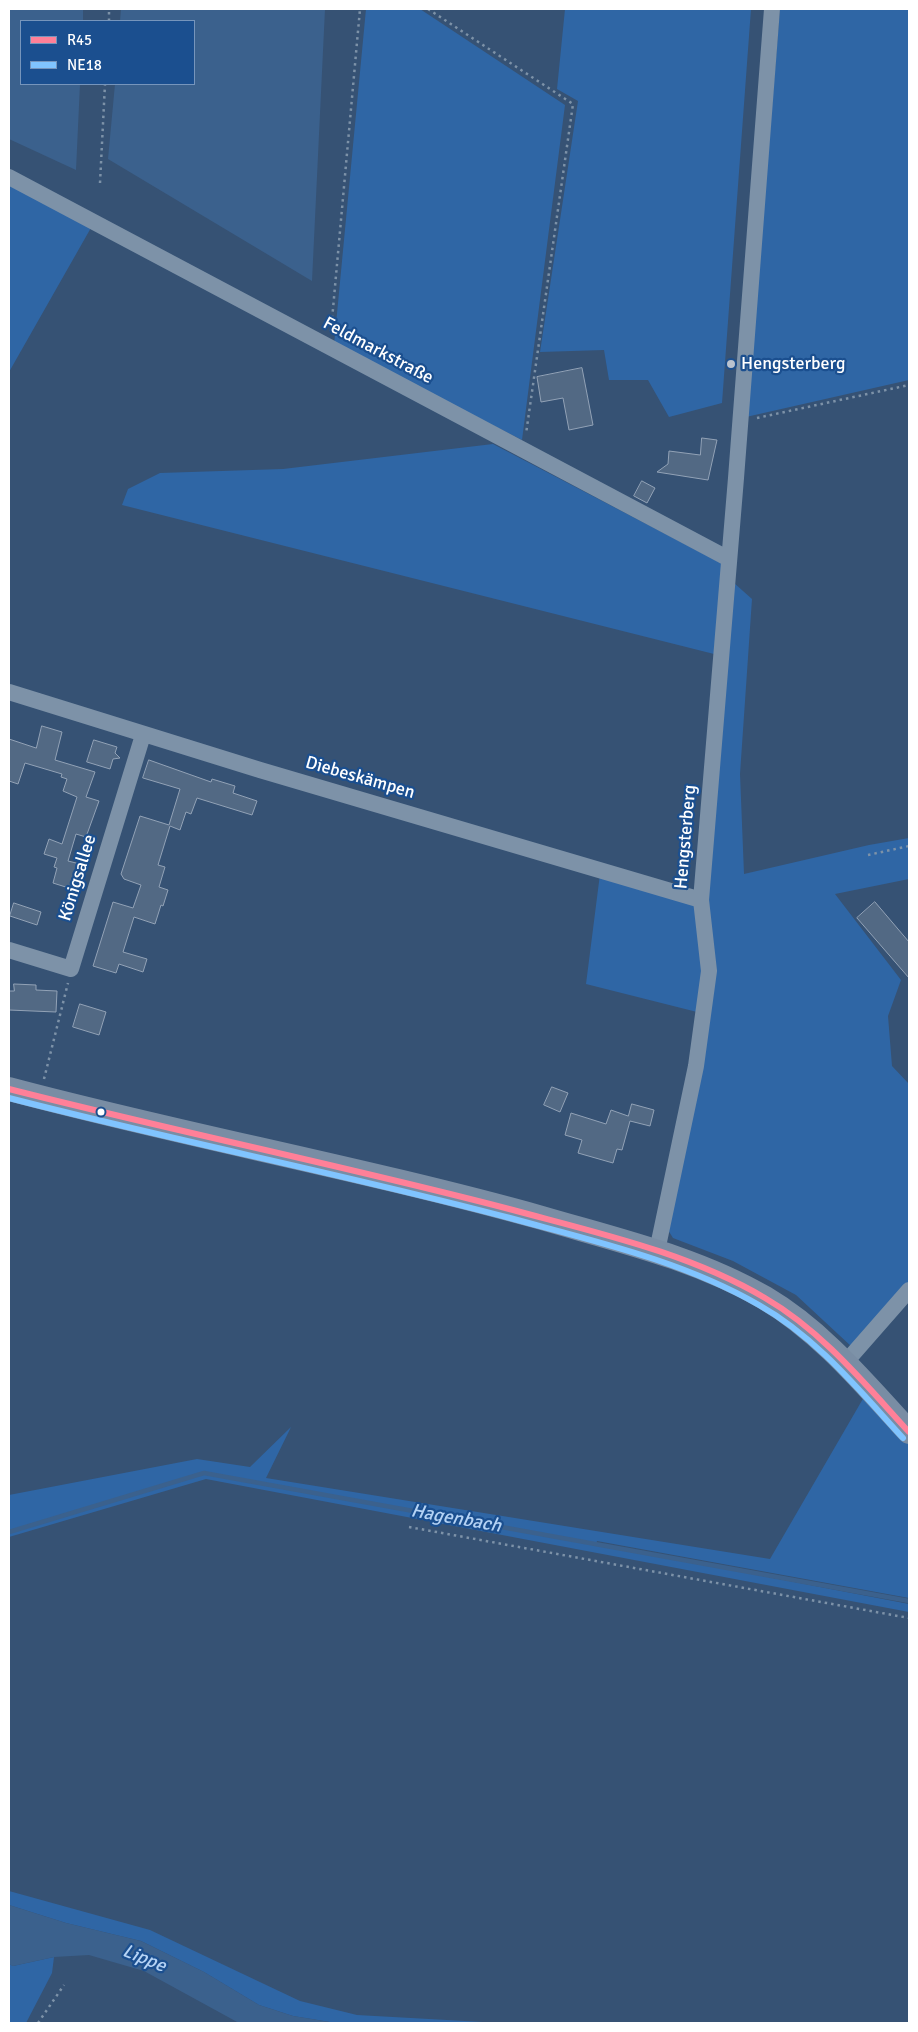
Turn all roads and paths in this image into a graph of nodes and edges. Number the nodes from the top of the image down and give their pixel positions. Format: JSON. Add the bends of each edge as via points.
{"nodes":[{"id":1,"x":360,"y":9,"type":"edge"},
{"id":2,"x":428,"y":9,"type":"edge"},
{"id":3,"x":772,"y":9,"type":"edge"},
{"id":4,"x":105,"y":85,"type":"edge"},
{"id":5,"x":9,"y":177,"type":"edge"},
{"id":6,"x":100,"y":183,"type":"dead end"},
{"id":7,"x":329,"y":347,"type":"junction"},
{"id":8,"x":909,"y":385,"type":"edge"},
{"id":9,"x":741,"y":422,"type":"junction"},
{"id":10,"x":524,"y":451,"type":"junction"},
{"id":11,"x":729,"y":560,"type":"junction"},
{"id":12,"x":9,"y":692,"type":"edge"},
{"id":13,"x":142,"y":735,"type":"junction"},
{"id":14,"x":909,"y":846,"type":"edge"},
{"id":15,"x":868,"y":855,"type":"dead end"},
{"id":16,"x":701,"y":900,"type":"junction"},
{"id":17,"x":9,"y":950,"type":"edge"},
{"id":18,"x":72,"y":969,"type":"junction"},
{"id":19,"x":9,"y":1088,"type":"edge"},
{"id":20,"x":40,"y":1097,"type":"junction"},
{"id":21,"x":657,"y":1251,"type":"junction"},
{"id":22,"x":909,"y":1290,"type":"edge"},
{"id":23,"x":845,"y":1363,"type":"junction"},
{"id":24,"x":909,"y":1432,"type":"edge"},
{"id":25,"x":409,"y":1527,"type":"dead end"},
{"id":26,"x":909,"y":1618,"type":"edge"},
{"id":27,"x":64,"y":1985,"type":"dead end"},
{"id":28,"x":38,"y":2023,"type":"edge"}],
"edges":[{"from":1,"to":7,"type":"path"},
{"from":2,"to":10,"type":"path","via":[[573,104]]},
{"from":3,"to":9,"type":"street","name":"Hengsterberg"},
{"from":4,"to":6,"type":"path"},
{"from":5,"to":7,"type":"street","name":"Feldmarkstraße"},
{"from":7,"to":10,"type":"street","name":"Feldmarkstraße"},
{"from":8,"to":9,"type":"path"},
{"from":9,"to":11,"type":"street","name":"Hengsterberg"},
{"from":10,"to":11,"type":"street","name":"Feldmarkstraße"},
{"from":11,"to":16,"type":"street","name":"Hengsterberg"},
{"from":12,"to":13,"type":"street","name":"Diebeskämpen"},
{"from":13,"to":16,"type":"street","name":"Diebeskämpen"},
{"from":13,"to":18,"type":"street","name":"Königsallee"},
{"from":14,"to":15,"type":"path"},
{"from":16,"to":21,"type":"street","name":"Hengsterberg","via":[[709,971],[696,1066]]},
{"from":17,"to":18,"type":"street"},
{"from":18,"to":20,"type":"path"},
{"from":19,"to":20,"type":"main road"},
{"from":20,"to":21,"type":"main road","via":[[490,1204]]},
{"from":21,"to":23,"type":"main road","via":[[726,1278],[766,1299],[803,1324]]},
{"from":22,"to":23,"type":"street"},
{"from":23,"to":24,"type":"main road"},
{"from":25,"to":26,"type":"path"},
{"from":27,"to":28,"type":"path"}]}
